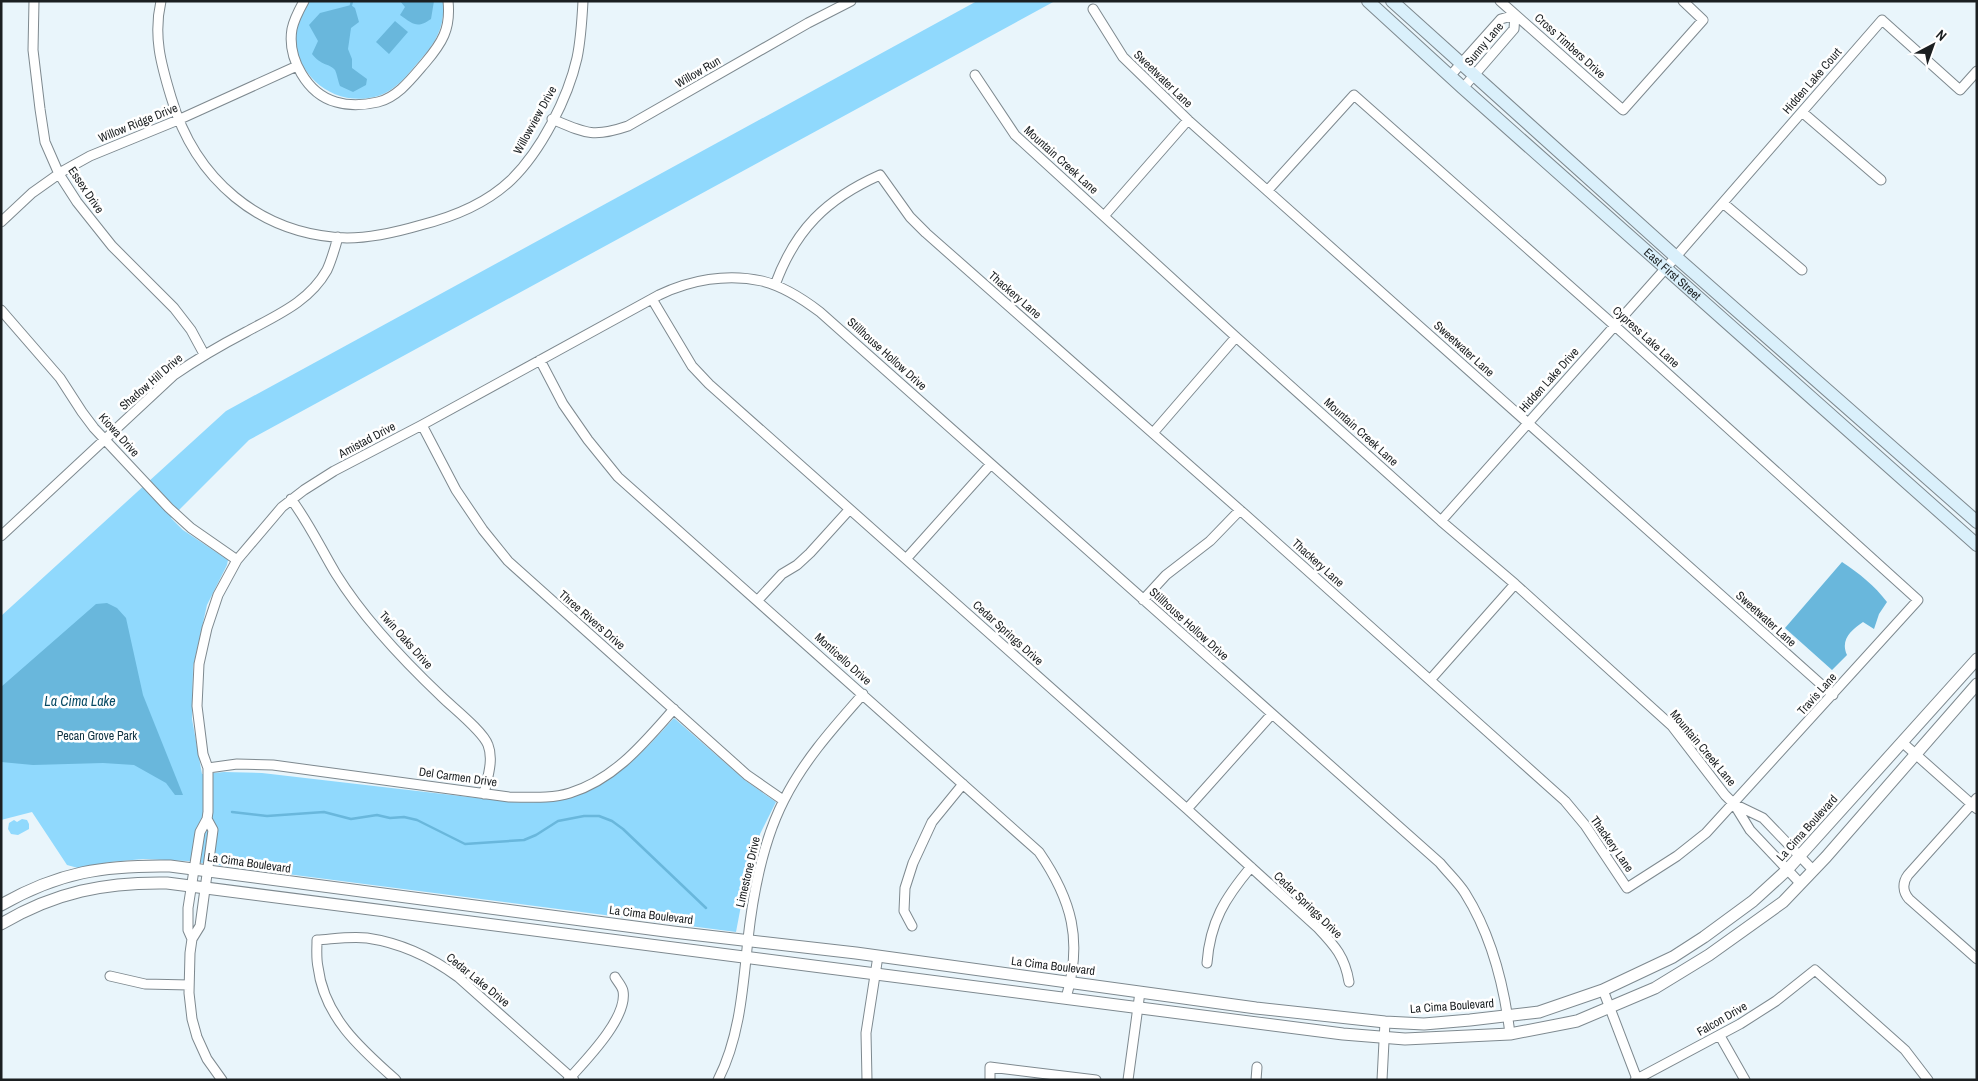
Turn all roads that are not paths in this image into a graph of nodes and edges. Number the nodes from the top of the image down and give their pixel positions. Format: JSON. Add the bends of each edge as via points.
{"nodes":[{"id":1,"x":34,"y":1,"type":"edge"},
{"id":2,"x":161,"y":1,"type":"edge"},
{"id":3,"x":304,"y":1,"type":"edge"},
{"id":4,"x":448,"y":1,"type":"edge"},
{"id":5,"x":583,"y":1,"type":"edge"},
{"id":6,"x":851,"y":1,"type":"edge"},
{"id":7,"x":1368,"y":1,"type":"edge"},
{"id":8,"x":1392,"y":1,"type":"edge"},
{"id":9,"x":1500,"y":1,"type":"edge"},
{"id":10,"x":1682,"y":1,"type":"edge"},
{"id":11,"x":1093,"y":9,"type":"dead end"},
{"id":12,"x":1515,"y":15,"type":"junction"},
{"id":13,"x":1462,"y":63,"type":"junction"},
{"id":14,"x":297,"y":66,"type":"junction"},
{"id":15,"x":1977,"y":71,"type":"edge"},
{"id":16,"x":1475,"y":75,"type":"junction"},
{"id":17,"x":976,"y":76,"type":"dead end"},
{"id":18,"x":1450,"y":76,"type":"junction"},
{"id":19,"x":1463,"y":88,"type":"junction"},
{"id":20,"x":1802,"y":112,"type":"junction"},
{"id":21,"x":552,"y":119,"type":"junction"},
{"id":22,"x":178,"y":120,"type":"junction"},
{"id":23,"x":1188,"y":120,"type":"junction"},
{"id":24,"x":59,"y":174,"type":"junction"},
{"id":25,"x":1882,"y":180,"type":"dead end"},
{"id":26,"x":1268,"y":190,"type":"junction"},
{"id":27,"x":1723,"y":203,"type":"junction"},
{"id":28,"x":1104,"y":216,"type":"junction"},
{"id":29,"x":1,"y":222,"type":"edge"},
{"id":30,"x":338,"y":237,"type":"junction"},
{"id":31,"x":1676,"y":257,"type":"junction"},
{"id":32,"x":1666,"y":268,"type":"junction"},
{"id":33,"x":1802,"y":270,"type":"dead end"},
{"id":34,"x":775,"y":285,"type":"junction"},
{"id":35,"x":652,"y":298,"type":"junction"},
{"id":36,"x":1,"y":310,"type":"edge"},
{"id":37,"x":1615,"y":326,"type":"junction"},
{"id":38,"x":1236,"y":337,"type":"junction"},
{"id":39,"x":204,"y":354,"type":"junction"},
{"id":40,"x":540,"y":360,"type":"junction"},
{"id":41,"x":1528,"y":423,"type":"junction"},
{"id":42,"x":422,"y":425,"type":"junction"},
{"id":43,"x":1153,"y":433,"type":"junction"},
{"id":44,"x":104,"y":439,"type":"junction"},
{"id":45,"x":991,"y":464,"type":"junction"},
{"id":46,"x":291,"y":499,"type":"junction"},
{"id":47,"x":849,"y":510,"type":"junction"},
{"id":48,"x":1240,"y":510,"type":"junction"},
{"id":49,"x":1441,"y":521,"type":"junction"},
{"id":50,"x":1977,"y":522,"type":"edge"},
{"id":51,"x":3,"y":531,"type":"edge"},
{"id":52,"x":1977,"y":545,"type":"edge"},
{"id":53,"x":906,"y":559,"type":"junction"},
{"id":54,"x":237,"y":560,"type":"junction"},
{"id":55,"x":1515,"y":584,"type":"junction"},
{"id":56,"x":758,"y":600,"type":"junction"},
{"id":57,"x":1143,"y":600,"type":"junction"},
{"id":58,"x":1918,"y":600,"type":"joint"},
{"id":59,"x":1977,"y":659,"type":"edge"},
{"id":60,"x":1430,"y":680,"type":"junction"},
{"id":61,"x":1977,"y":684,"type":"edge"},
{"id":62,"x":864,"y":694,"type":"junction"},
{"id":63,"x":1833,"y":695,"type":"junction"},
{"id":64,"x":674,"y":710,"type":"junction"},
{"id":65,"x":1272,"y":714,"type":"junction"},
{"id":66,"x":1903,"y":742,"type":"junction"},
{"id":67,"x":1915,"y":753,"type":"junction"},
{"id":68,"x":208,"y":768,"type":"junction"},
{"id":69,"x":963,"y":784,"type":"junction"},
{"id":70,"x":484,"y":794,"type":"junction"},
{"id":71,"x":784,"y":800,"type":"junction"},
{"id":72,"x":1975,"y":803,"type":"edge"},
{"id":73,"x":1734,"y":804,"type":"junction"},
{"id":74,"x":1187,"y":809,"type":"junction"},
{"id":75,"x":207,"y":819,"type":"junction"},
{"id":76,"x":1800,"y":856,"type":"junction"},
{"id":77,"x":1251,"y":867,"type":"junction"},
{"id":78,"x":194,"y":869,"type":"junction"},
{"id":79,"x":1787,"y":870,"type":"junction"},
{"id":80,"x":1813,"y":870,"type":"junction"},
{"id":81,"x":207,"y":871,"type":"junction"},
{"id":82,"x":66,"y":876,"type":"junction"},
{"id":83,"x":1800,"y":883,"type":"junction"},
{"id":84,"x":192,"y":886,"type":"junction"},
{"id":85,"x":205,"y":888,"type":"junction"},
{"id":86,"x":72,"y":893,"type":"junction"},
{"id":87,"x":1,"y":905,"type":"edge"},
{"id":88,"x":1,"y":924,"type":"edge"},
{"id":89,"x":912,"y":926,"type":"dead end"},
{"id":90,"x":192,"y":939,"type":"junction"},
{"id":91,"x":748,"y":941,"type":"junction"},
{"id":92,"x":878,"y":956,"type":"junction"},
{"id":93,"x":747,"y":958,"type":"junction"},
{"id":94,"x":1977,"y":959,"type":"edge"},
{"id":95,"x":1207,"y":963,"type":"dead end"},
{"id":96,"x":875,"y":974,"type":"junction"},
{"id":97,"x":110,"y":976,"type":"dead end"},
{"id":98,"x":615,"y":977,"type":"dead end"},
{"id":99,"x":1070,"y":982,"type":"junction"},
{"id":100,"x":1349,"y":982,"type":"dead end"},
{"id":101,"x":189,"y":985,"type":"junction"},
{"id":102,"x":1603,"y":990,"type":"junction"},
{"id":103,"x":1140,"y":992,"type":"junction"},
{"id":104,"x":1066,"y":998,"type":"junction"},
{"id":105,"x":1609,"y":1006,"type":"junction"},
{"id":106,"x":1138,"y":1008,"type":"junction"},
{"id":107,"x":1508,"y":1016,"type":"junction"},
{"id":108,"x":1385,"y":1022,"type":"junction"},
{"id":109,"x":1510,"y":1034,"type":"junction"},
{"id":110,"x":1720,"y":1036,"type":"junction"},
{"id":111,"x":1385,"y":1038,"type":"junction"},
{"id":112,"x":1257,"y":1067,"type":"dead end"},
{"id":113,"x":571,"y":1079,"type":"edge"},
{"id":114,"x":1636,"y":1079,"type":"edge"},
{"id":115,"x":222,"y":1080,"type":"edge"},
{"id":116,"x":396,"y":1080,"type":"edge"},
{"id":117,"x":718,"y":1080,"type":"edge"},
{"id":118,"x":866,"y":1080,"type":"edge"},
{"id":119,"x":990,"y":1080,"type":"edge"},
{"id":120,"x":1096,"y":1080,"type":"edge"},
{"id":121,"x":1128,"y":1080,"type":"edge"},
{"id":122,"x":1256,"y":1080,"type":"edge"},
{"id":123,"x":1382,"y":1080,"type":"edge"},
{"id":124,"x":1745,"y":1080,"type":"edge"},
{"id":125,"x":1928,"y":1080,"type":"edge"}],
"edges":[{"from":1,"to":24,"type":"street","name":"Essex Drive","via":[[33,50],[40,109],[45,142]]},
{"from":2,"to":22,"type":"street","name":"Willowview Drive","via":[[157,19],[159,58]]},
{"from":3,"to":14,"type":"street","via":[[292,31]]},
{"from":4,"to":14,"type":"street","via":[[448,23],[439,47],[402,88],[379,102],[356,105],[335,102],[320,94]]},
{"from":5,"to":21,"type":"street","name":"Willowview Drive","via":[[577,57],[569,85]]},
{"from":6,"to":21,"type":"street","name":"Willow Run","via":[[628,126],[593,134]]},
{"from":7,"to":18,"type":"main road","name":"East First Street"},
{"from":8,"to":13,"type":"main road","name":"East First Street"},
{"from":9,"to":12,"type":"street","name":"Cross Timbers Drive"},
{"from":10,"to":12,"type":"street","name":"Cross Timbers Drive","via":[[1703,20],[1623,110]]},
{"from":11,"to":23,"type":"street","name":"Sweetwater Lane","via":[[1123,57]]},
{"from":12,"to":13,"type":"street","name":"Sunny Lane","via":[[1502,19]]},
{"from":12,"to":16,"type":"street","name":"Sunny Lane","via":[[1514,29]]},
{"from":13,"to":16,"type":"main road","name":"East First Street"},
{"from":13,"to":18,"type":"street","name":"Sunny Lane"},
{"from":14,"to":22,"type":"street","name":"Willow Ridge Drive"},
{"from":15,"to":20,"type":"street","name":"Hidden Lake Court","via":[[1960,90],[1882,20]]},
{"from":16,"to":19,"type":"street","name":"Sunny Lane"},
{"from":16,"to":31,"type":"main road","name":"East First Street"},
{"from":17,"to":28,"type":"street","name":"Mountain Creek Lane","via":[[1014,135]]},
{"from":18,"to":19,"type":"main road","name":"East First Street"},
{"from":19,"to":32,"type":"main road","name":"East First Street"},
{"from":20,"to":25,"type":"street"},
{"from":20,"to":27,"type":"street","name":"Hidden Lake Court"},
{"from":21,"to":30,"type":"street","name":"Willowview Drive","via":[[526,163],[489,197],[431,223],[391,234]]},
{"from":22,"to":24,"type":"street","name":"Willow Ridge Drive","via":[[90,156]]},
{"from":22,"to":30,"type":"street","name":"Willowview Drive","via":[[191,148],[211,175],[244,206],[275,223],[310,234]]},
{"from":23,"to":26,"type":"street","name":"Sweetwater Lane"},
{"from":23,"to":28,"type":"street"},
{"from":24,"to":29,"type":"street","name":"Willow Ridge Drive","via":[[32,193]]},
{"from":24,"to":39,"type":"street","name":"Essex Drive","via":[[112,246],[174,308]]},
{"from":26,"to":37,"type":"street","name":"Cypress Lake Lane","via":[[1354,95]]},
{"from":26,"to":41,"type":"street","name":"Sweetwater Lane"},
{"from":27,"to":31,"type":"street","name":"Hidden Lake Court"},
{"from":27,"to":33,"type":"street"},
{"from":28,"to":38,"type":"street","name":"Mountain Creek Lane"},
{"from":30,"to":39,"type":"street","name":"Shadow Hill Drive","via":[[327,269],[303,300]]},
{"from":31,"to":32,"type":"street","name":"Hidden Lake Drive"},
{"from":31,"to":50,"type":"main road","name":"East First Street"},
{"from":32,"to":37,"type":"street","name":"Hidden Lake Drive"},
{"from":32,"to":52,"type":"main road","name":"East First Street"},
{"from":34,"to":35,"type":"street","name":"Amistad Drive","via":[[744,279],[709,279],[679,285]]},
{"from":34,"to":43,"type":"street","name":"Thackery Lane","via":[[791,249],[820,213],[841,195],[880,176],[926,233]]},
{"from":34,"to":45,"type":"street","name":"Stillhouse Hollow Drive","via":[[800,297],[820,312]]},
{"from":35,"to":40,"type":"street","name":"Amistad Drive"},
{"from":35,"to":47,"type":"street","name":"Cedar Springs Drive","via":[[692,366]]},
{"from":36,"to":44,"type":"street","name":"Kiowa Drive","via":[[60,378]]},
{"from":37,"to":41,"type":"street","name":"Hidden Lake Drive"},
{"from":37,"to":58,"type":"street","name":"Cypress Lake Lane"},
{"from":38,"to":43,"type":"street"},
{"from":38,"to":49,"type":"street","name":"Mountain Creek Lane"},
{"from":39,"to":44,"type":"street","name":"Shadow Hill Drive","via":[[174,375]]},
{"from":40,"to":42,"type":"street","name":"Amistad Drive"},
{"from":40,"to":56,"type":"street","name":"Monticello Drive","via":[[563,404],[618,476]]},
{"from":41,"to":49,"type":"street","name":"Hidden Lake Drive"},
{"from":41,"to":63,"type":"street","name":"Sweetwater Lane"},
{"from":42,"to":46,"type":"street","name":"Amistad Drive","via":[[334,471]]},
{"from":42,"to":64,"type":"street","name":"Three Rivers Drive","via":[[456,490],[508,560]]},
{"from":43,"to":48,"type":"street","name":"Thackery Lane"},
{"from":44,"to":51,"type":"street","name":"Shadow Hill Drive"},
{"from":44,"to":54,"type":"street","name":"Kiowa Drive","via":[[169,508],[191,528]]},
{"from":45,"to":53,"type":"street"},
{"from":45,"to":57,"type":"street","name":"Stillhouse Hollow Drive"},
{"from":46,"to":54,"type":"street","name":"Amistad Drive"},
{"from":46,"to":70,"type":"street","name":"Twin Oaks Drive","via":[[337,575],[386,639],[483,735],[489,746],[490,762]]},
{"from":47,"to":53,"type":"street","name":"Cedar Springs Drive"},
{"from":47,"to":56,"type":"street","via":[[798,565],[782,574]]},
{"from":48,"to":57,"type":"street","via":[[1210,541],[1166,575]]},
{"from":48,"to":60,"type":"street","name":"Thackery Lane"},
{"from":49,"to":55,"type":"street","name":"Mountain Creek Lane"},
{"from":53,"to":74,"type":"street","name":"Cedar Springs Drive"},
{"from":54,"to":68,"type":"street","name":"Amistad Drive","via":[[218,595],[199,664],[197,706]]},
{"from":55,"to":60,"type":"street"},
{"from":55,"to":73,"type":"street","name":"Mountain Creek Lane","via":[[1672,726]]},
{"from":56,"to":62,"type":"street","name":"Monticello Drive"},
{"from":57,"to":65,"type":"street","name":"Stillhouse Hollow Drive"},
{"from":58,"to":63,"type":"street","name":"Travis Lane"},
{"from":59,"to":66,"type":"street","name":"La Cima Boulevard"},
{"from":60,"to":73,"type":"street","name":"Thackery Lane","via":[[1565,801],[1627,888],[1677,856],[1706,833]]},
{"from":61,"to":67,"type":"street"},
{"from":62,"to":69,"type":"street","name":"Monticello Drive"},
{"from":62,"to":71,"type":"street","name":"Limestone Drive","via":[[813,754]]},
{"from":63,"to":73,"type":"street","name":"Travis Lane"},
{"from":64,"to":70,"type":"street","name":"Del Carmen Drive","via":[[637,751],[605,778],[588,786],[570,793],[542,797]]},
{"from":64,"to":71,"type":"street","name":"Three Rivers Drive","via":[[746,775]]},
{"from":65,"to":74,"type":"street"},
{"from":65,"to":107,"type":"street","name":"Stillhouse Hollow Drive","via":[[1440,863],[1464,891],[1483,924],[1497,962]]},
{"from":66,"to":67,"type":"street"},
{"from":66,"to":76,"type":"street","name":"La Cima Boulevard"},
{"from":67,"to":72,"type":"street"},
{"from":67,"to":80,"type":"street"},
{"from":68,"to":70,"type":"street","name":"Del Carmen Drive","via":[[237,764],[273,765]]},
{"from":68,"to":75,"type":"street","name":"Amistad Drive"},
{"from":69,"to":89,"type":"street","via":[[932,822],[913,863],[905,888],[904,911]]},
{"from":69,"to":99,"type":"street","name":"Monticello Drive","via":[[1039,852],[1051,870],[1070,914],[1074,934]]},
{"from":71,"to":91,"type":"street","name":"Limestone Drive","via":[[762,859]]},
{"from":72,"to":94,"type":"street","via":[[1906,877],[1904,890],[1910,900]]},
{"from":73,"to":76,"type":"street","name":"Mountain Creek Lane","via":[[1763,818]]},
{"from":73,"to":79,"type":"street","name":"Mountain Creek Lane","via":[[1750,830]]},
{"from":74,"to":77,"type":"street","name":"Cedar Springs Drive"},
{"from":75,"to":78,"type":"street","name":"Amistad Drive","via":[[200,832]]},
{"from":75,"to":81,"type":"street","name":"Amistad Drive","via":[[213,830]]},
{"from":76,"to":79,"type":"street","name":"La Cima Boulevard"},
{"from":76,"to":80,"type":"street","name":"Mountain Creek Lane"},
{"from":77,"to":95,"type":"street","via":[[1231,890],[1213,926]]},
{"from":77,"to":100,"type":"street","name":"Cedar Springs Drive","via":[[1332,943],[1346,964]]},
{"from":78,"to":81,"type":"street","name":"La Cima Boulevard"},
{"from":78,"to":82,"type":"street","name":"La Cima Boulevard","via":[[136,866]]},
{"from":78,"to":84,"type":"street","name":"Amistad Drive"},
{"from":79,"to":83,"type":"street","name":"Mountain Creek Lane"},
{"from":79,"to":102,"type":"street","name":"La Cima Boulevard","via":[[1753,901],[1697,942]]},
{"from":80,"to":83,"type":"street"},
{"from":81,"to":85,"type":"street","name":"Amistad Drive"},
{"from":81,"to":91,"type":"street","name":"La Cima Boulevard"},
{"from":82,"to":86,"type":"street"},
{"from":82,"to":87,"type":"street","name":"La Cima Boulevard"},
{"from":83,"to":105,"type":"street","via":[[1783,902],[1710,955],[1655,988]]},
{"from":84,"to":85,"type":"street"},
{"from":84,"to":86,"type":"street","via":[[132,882]]},
{"from":84,"to":90,"type":"street","name":"Amistad Drive","via":[[188,908],[188,930]]},
{"from":85,"to":90,"type":"street","name":"Amistad Drive","via":[[200,926]]},
{"from":85,"to":93,"type":"street"},
{"from":86,"to":88,"type":"street","via":[[49,900]]},
{"from":90,"to":101,"type":"street","name":"Amistad Drive"},
{"from":91,"to":92,"type":"street","name":"La Cima Boulevard"},
{"from":91,"to":93,"type":"street","name":"Limestone Drive"},
{"from":92,"to":96,"type":"street"},
{"from":92,"to":99,"type":"street","name":"La Cima Boulevard"},
{"from":93,"to":96,"type":"street"},
{"from":93,"to":117,"type":"street","name":"Limestone Drive","via":[[735,1032]]},
{"from":96,"to":104,"type":"street"},
{"from":96,"to":118,"type":"street","via":[[866,1034]]},
{"from":97,"to":101,"type":"street","via":[[145,984]]},
{"from":98,"to":113,"type":"street","via":[[623,992],[617,1020]]},
{"from":99,"to":103,"type":"street","name":"La Cima Boulevard"},
{"from":99,"to":104,"type":"street","name":"Monticello Drive"},
{"from":101,"to":115,"type":"street","name":"Amistad Drive","via":[[197,1037]]},
{"from":102,"to":105,"type":"street"},
{"from":102,"to":107,"type":"street","name":"La Cima Boulevard","via":[[1539,1012]]},
{"from":103,"to":106,"type":"street"},
{"from":103,"to":108,"type":"street","name":"La Cima Boulevard"},
{"from":104,"to":106,"type":"street"},
{"from":105,"to":109,"type":"street","via":[[1577,1021]]},
{"from":105,"to":114,"type":"street"},
{"from":106,"to":111,"type":"street"},
{"from":106,"to":121,"type":"street"},
{"from":107,"to":108,"type":"street","name":"La Cima Boulevard","via":[[1424,1024]]},
{"from":107,"to":109,"type":"street","name":"Stillhouse Hollow Drive"},
{"from":108,"to":111,"type":"street"},
{"from":109,"to":111,"type":"street"},
{"from":110,"to":114,"type":"street","name":"Falcon Drive"},
{"from":110,"to":124,"type":"street"},
{"from":110,"to":125,"type":"street","name":"Falcon Drive","via":[[1815,970],[1905,1050]]},
{"from":111,"to":123,"type":"street"},
{"from":112,"to":122,"type":"street"},
{"from":113,"to":116,"type":"street","name":"Cedar Lake Drive","via":[[440,964],[397,944],[366,938],[317,940],[323,990],[334,1014],[348,1034]]},
{"from":119,"to":120,"type":"street","via":[[990,1067]]}]}
